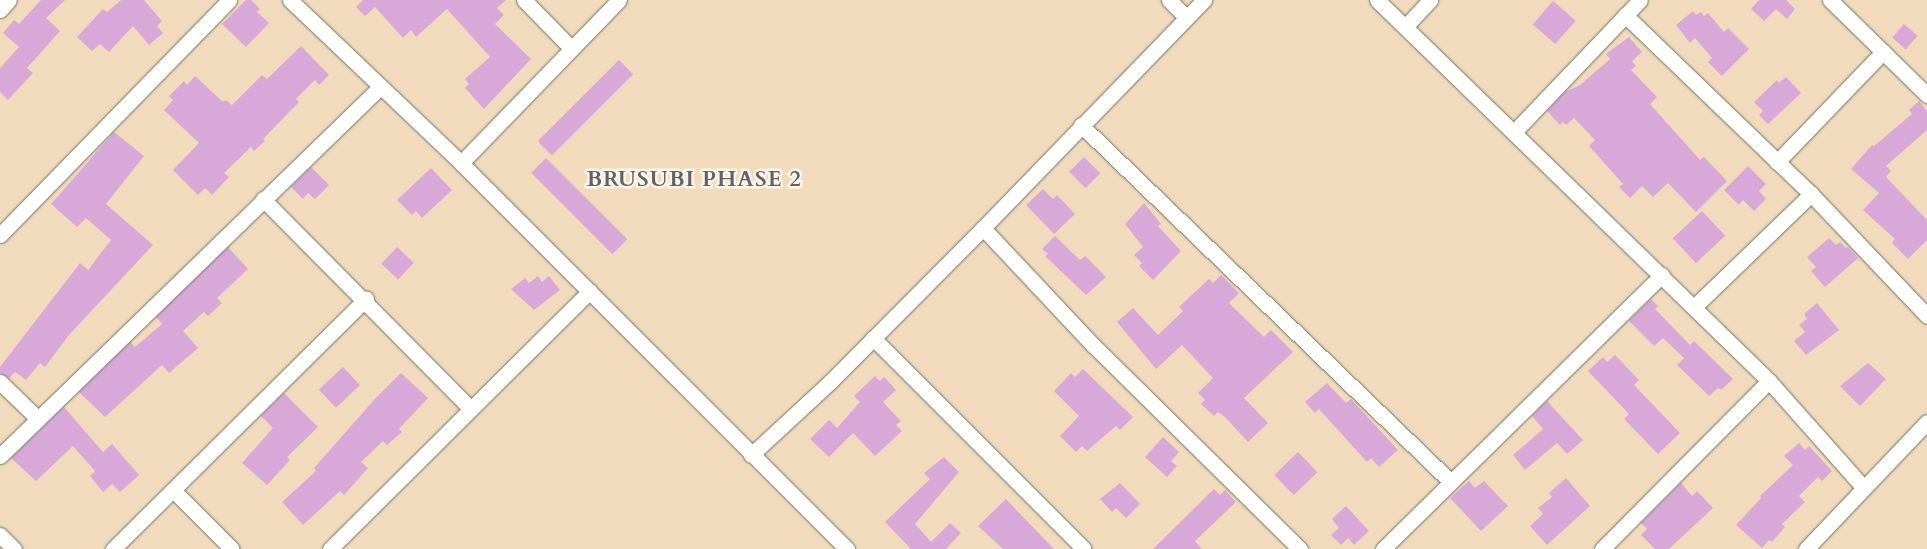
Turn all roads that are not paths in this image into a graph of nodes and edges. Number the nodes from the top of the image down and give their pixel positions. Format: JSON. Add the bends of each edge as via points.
{"nodes":[{"id":1,"x":9,"y":0,"type":"edge"},
{"id":2,"x":229,"y":0,"type":"edge"},
{"id":3,"x":290,"y":0,"type":"edge"},
{"id":4,"x":524,"y":0,"type":"edge"},
{"id":5,"x":619,"y":0,"type":"edge"},
{"id":6,"x":1169,"y":0,"type":"edge"},
{"id":7,"x":1204,"y":0,"type":"edge"},
{"id":8,"x":1377,"y":0,"type":"edge"},
{"id":9,"x":1430,"y":0,"type":"edge"},
{"id":10,"x":1640,"y":0,"type":"edge"},
{"id":11,"x":1830,"y":0,"type":"edge"},
{"id":12,"x":0,"y":10,"type":"edge"},
{"id":13,"x":1625,"y":15,"type":"junction"},
{"id":14,"x":1186,"y":17,"type":"junction"},
{"id":15,"x":1405,"y":27,"type":"junction"},
{"id":16,"x":572,"y":48,"type":"junction"},
{"id":17,"x":1882,"y":52,"type":"junction"},
{"id":18,"x":380,"y":87,"type":"junction"},
{"id":19,"x":1927,"y":95,"type":"edge"},
{"id":20,"x":1081,"y":125,"type":"junction"},
{"id":21,"x":1514,"y":132,"type":"junction"},
{"id":22,"x":1777,"y":162,"type":"junction"},
{"id":23,"x":461,"y":163,"type":"junction"},
{"id":24,"x":1811,"y":194,"type":"junction"},
{"id":25,"x":263,"y":199,"type":"junction"},
{"id":26,"x":984,"y":228,"type":"junction"},
{"id":27,"x":0,"y":235,"type":"edge"},
{"id":28,"x":1662,"y":275,"type":"junction"},
{"id":29,"x":590,"y":290,"type":"junction"},
{"id":30,"x":366,"y":299,"type":"junction"},
{"id":31,"x":1694,"y":306,"type":"junction"},
{"id":32,"x":1927,"y":316,"type":"edge"},
{"id":33,"x":873,"y":338,"type":"junction"},
{"id":34,"x":1769,"y":381,"type":"junction"},
{"id":35,"x":0,"y":382,"type":"edge"},
{"id":36,"x":469,"y":407,"type":"junction"},
{"id":37,"x":38,"y":419,"type":"junction"},
{"id":38,"x":1927,"y":422,"type":"edge"},
{"id":39,"x":0,"y":456,"type":"edge"},
{"id":40,"x":751,"y":456,"type":"junction"},
{"id":41,"x":1451,"y":482,"type":"junction"},
{"id":42,"x":1864,"y":488,"type":"junction"},
{"id":43,"x":173,"y":490,"type":"junction"},
{"id":44,"x":0,"y":535,"type":"edge"},
{"id":45,"x":14,"y":549,"type":"edge"},
{"id":46,"x":113,"y":549,"type":"edge"},
{"id":47,"x":232,"y":549,"type":"edge"},
{"id":48,"x":330,"y":549,"type":"edge"},
{"id":49,"x":847,"y":549,"type":"edge"},
{"id":50,"x":1084,"y":549,"type":"edge"},
{"id":51,"x":1300,"y":549,"type":"edge"},
{"id":52,"x":1383,"y":549,"type":"edge"},
{"id":53,"x":1602,"y":549,"type":"edge"},
{"id":54,"x":1806,"y":549,"type":"edge"}],
"edges":[{"from":1,"to":12,"type":"street"},
{"from":2,"to":27,"type":"street"},
{"from":3,"to":18,"type":"street"},
{"from":4,"to":16,"type":"street"},
{"from":5,"to":16,"type":"street"},
{"from":6,"to":14,"type":"street"},
{"from":7,"to":14,"type":"street"},
{"from":8,"to":15,"type":"street"},
{"from":9,"to":15,"type":"street"},
{"from":10,"to":13,"type":"street"},
{"from":11,"to":17,"type":"street"},
{"from":13,"to":21,"type":"street"},
{"from":13,"to":22,"type":"street"},
{"from":14,"to":20,"type":"street"},
{"from":15,"to":21,"type":"street"},
{"from":16,"to":23,"type":"street"},
{"from":17,"to":19,"type":"street"},
{"from":17,"to":22,"type":"street"},
{"from":18,"to":23,"type":"street"},
{"from":18,"to":25,"type":"street"},
{"from":20,"to":26,"type":"street"},
{"from":20,"to":41,"type":"street"},
{"from":21,"to":28,"type":"street"},
{"from":22,"to":24,"type":"street"},
{"from":23,"to":29,"type":"street"},
{"from":24,"to":31,"type":"street"},
{"from":24,"to":32,"type":"street"},
{"from":25,"to":30,"type":"street"},
{"from":25,"to":37,"type":"street"},
{"from":26,"to":33,"type":"street"},
{"from":26,"to":51,"type":"street","via":[[1093,345]]},
{"from":28,"to":31,"type":"street"},
{"from":28,"to":41,"type":"street"},
{"from":29,"to":36,"type":"street"},
{"from":29,"to":40,"type":"street"},
{"from":30,"to":36,"type":"street"},
{"from":30,"to":43,"type":"street"},
{"from":31,"to":34,"type":"street"},
{"from":33,"to":40,"type":"street"},
{"from":33,"to":50,"type":"street"},
{"from":34,"to":42,"type":"street"},
{"from":34,"to":53,"type":"street"},
{"from":35,"to":37,"type":"street"},
{"from":36,"to":48,"type":"street"},
{"from":37,"to":39,"type":"street"},
{"from":38,"to":42,"type":"street"},
{"from":40,"to":49,"type":"street"},
{"from":41,"to":52,"type":"street"},
{"from":42,"to":54,"type":"street"},
{"from":43,"to":46,"type":"street"},
{"from":43,"to":47,"type":"street"},
{"from":44,"to":45,"type":"street"}]}
